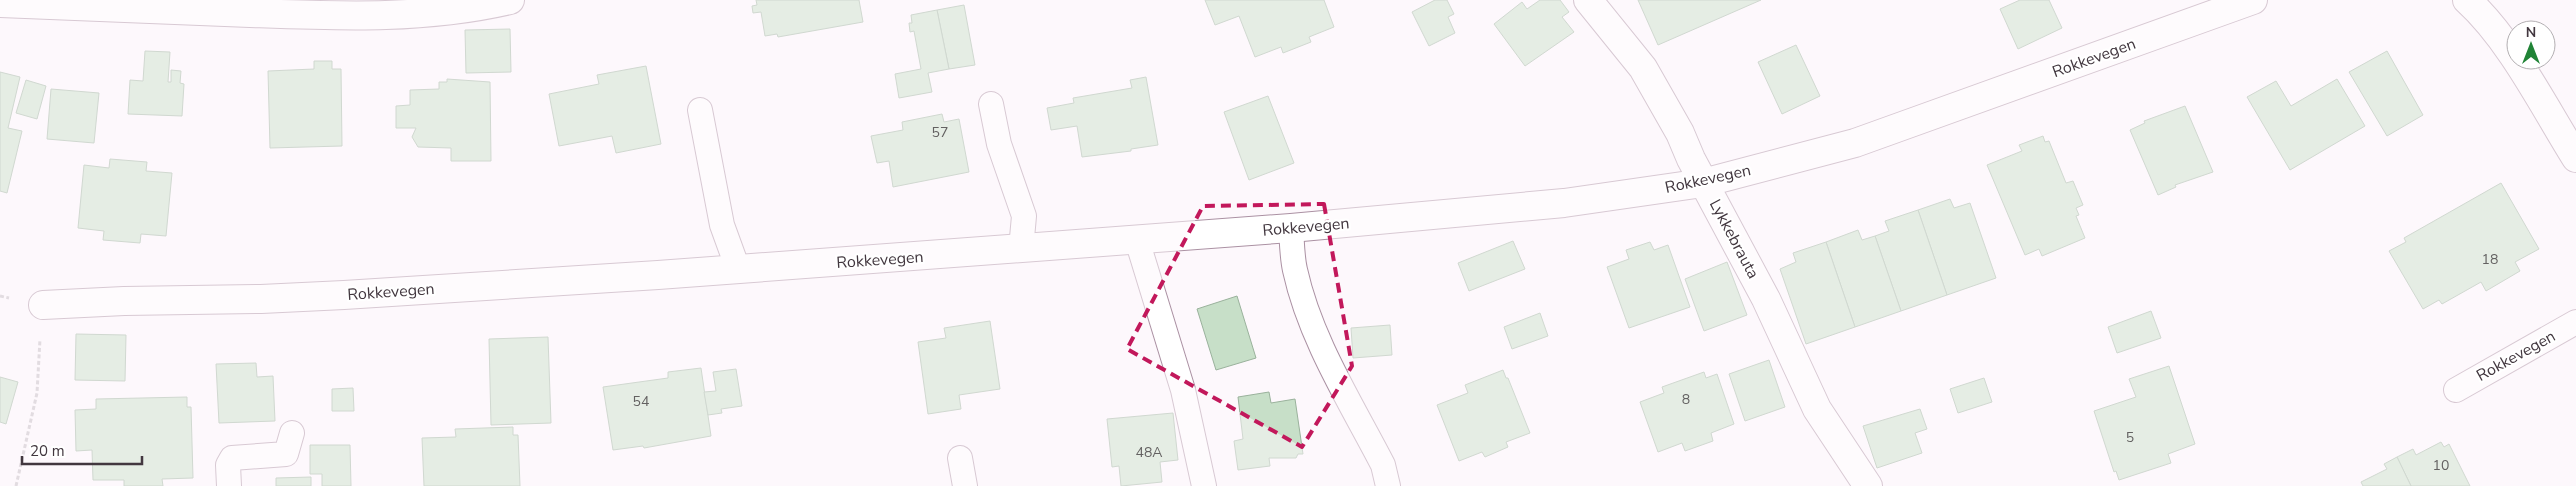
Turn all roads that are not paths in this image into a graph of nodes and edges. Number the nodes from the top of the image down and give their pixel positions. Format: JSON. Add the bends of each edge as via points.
{"nodes":[{"id":1,"x":510,"y":0,"type":"edge"},
{"id":2,"x":1588,"y":0,"type":"edge"},
{"id":3,"x":2253,"y":0,"type":"edge"},
{"id":4,"x":2466,"y":0,"type":"edge"},
{"id":5,"x":0,"y":3,"type":"edge"},
{"id":6,"x":219,"y":6,"type":"edge"},
{"id":7,"x":367,"y":8,"type":"edge"},
{"id":8,"x":991,"y":104,"type":"dead end"},
{"id":9,"x":700,"y":110,"type":"dead end"},
{"id":10,"x":2576,"y":158,"type":"edge"},
{"id":11,"x":1704,"y":183,"type":"junction"},
{"id":12,"x":1291,"y":228,"type":"junction"},
{"id":13,"x":1137,"y":240,"type":"junction"},
{"id":14,"x":1021,"y":249,"type":"junction"},
{"id":15,"x":738,"y":269,"type":"junction"},
{"id":16,"x":43,"y":305,"type":"road end"},
{"id":17,"x":2576,"y":322,"type":"edge"},
{"id":18,"x":2456,"y":390,"type":"dead end"},
{"id":19,"x":292,"y":433,"type":"dead end"},
{"id":20,"x":960,"y":458,"type":"dead end"},
{"id":21,"x":229,"y":486,"type":"edge"},
{"id":22,"x":965,"y":486,"type":"edge"},
{"id":23,"x":1204,"y":486,"type":"edge"},
{"id":24,"x":1388,"y":486,"type":"edge"},
{"id":25,"x":1868,"y":486,"type":"edge"}],
"edges":[{"from":1,"to":7,"type":"street","via":[[465,9],[410,14]]},
{"from":2,"to":11,"type":"street","name":"Lykkebrauta","via":[[1643,68]]},
{"from":3,"to":11,"type":"street","name":"Rokkevegen","via":[[1916,122]]},
{"from":4,"to":10,"type":"street","via":[[2501,39]]},
{"from":5,"to":6,"type":"street"},
{"from":6,"to":7,"type":"street"},
{"from":8,"to":14,"type":"lane","via":[[1000,144],[1024,216]]},
{"from":9,"to":15,"type":"lane","via":[[722,225]]},
{"from":11,"to":12,"type":"street","name":"Rokkevegen","via":[[1564,203]]},
{"from":11,"to":25,"type":"street","name":"Lykkebrauta","via":[[1762,290],[1817,409]]},
{"from":12,"to":13,"type":"street","name":"Rokkevegen"},
{"from":12,"to":24,"type":"lane","via":[[1294,268],[1302,300],[1383,465]]},
{"from":13,"to":14,"type":"street","name":"Rokkevegen"},
{"from":13,"to":23,"type":"lane","via":[[1183,390]]},
{"from":14,"to":15,"type":"street","name":"Rokkevegen"},
{"from":15,"to":16,"type":"street","name":"Rokkevegen","via":[[344,295]]},
{"from":17,"to":18,"type":"lane","name":"Rokkevegen"},
{"from":19,"to":21,"type":"lane","via":[[286,454],[232,458],[228,465]]},
{"from":20,"to":22,"type":"lane"}]}
